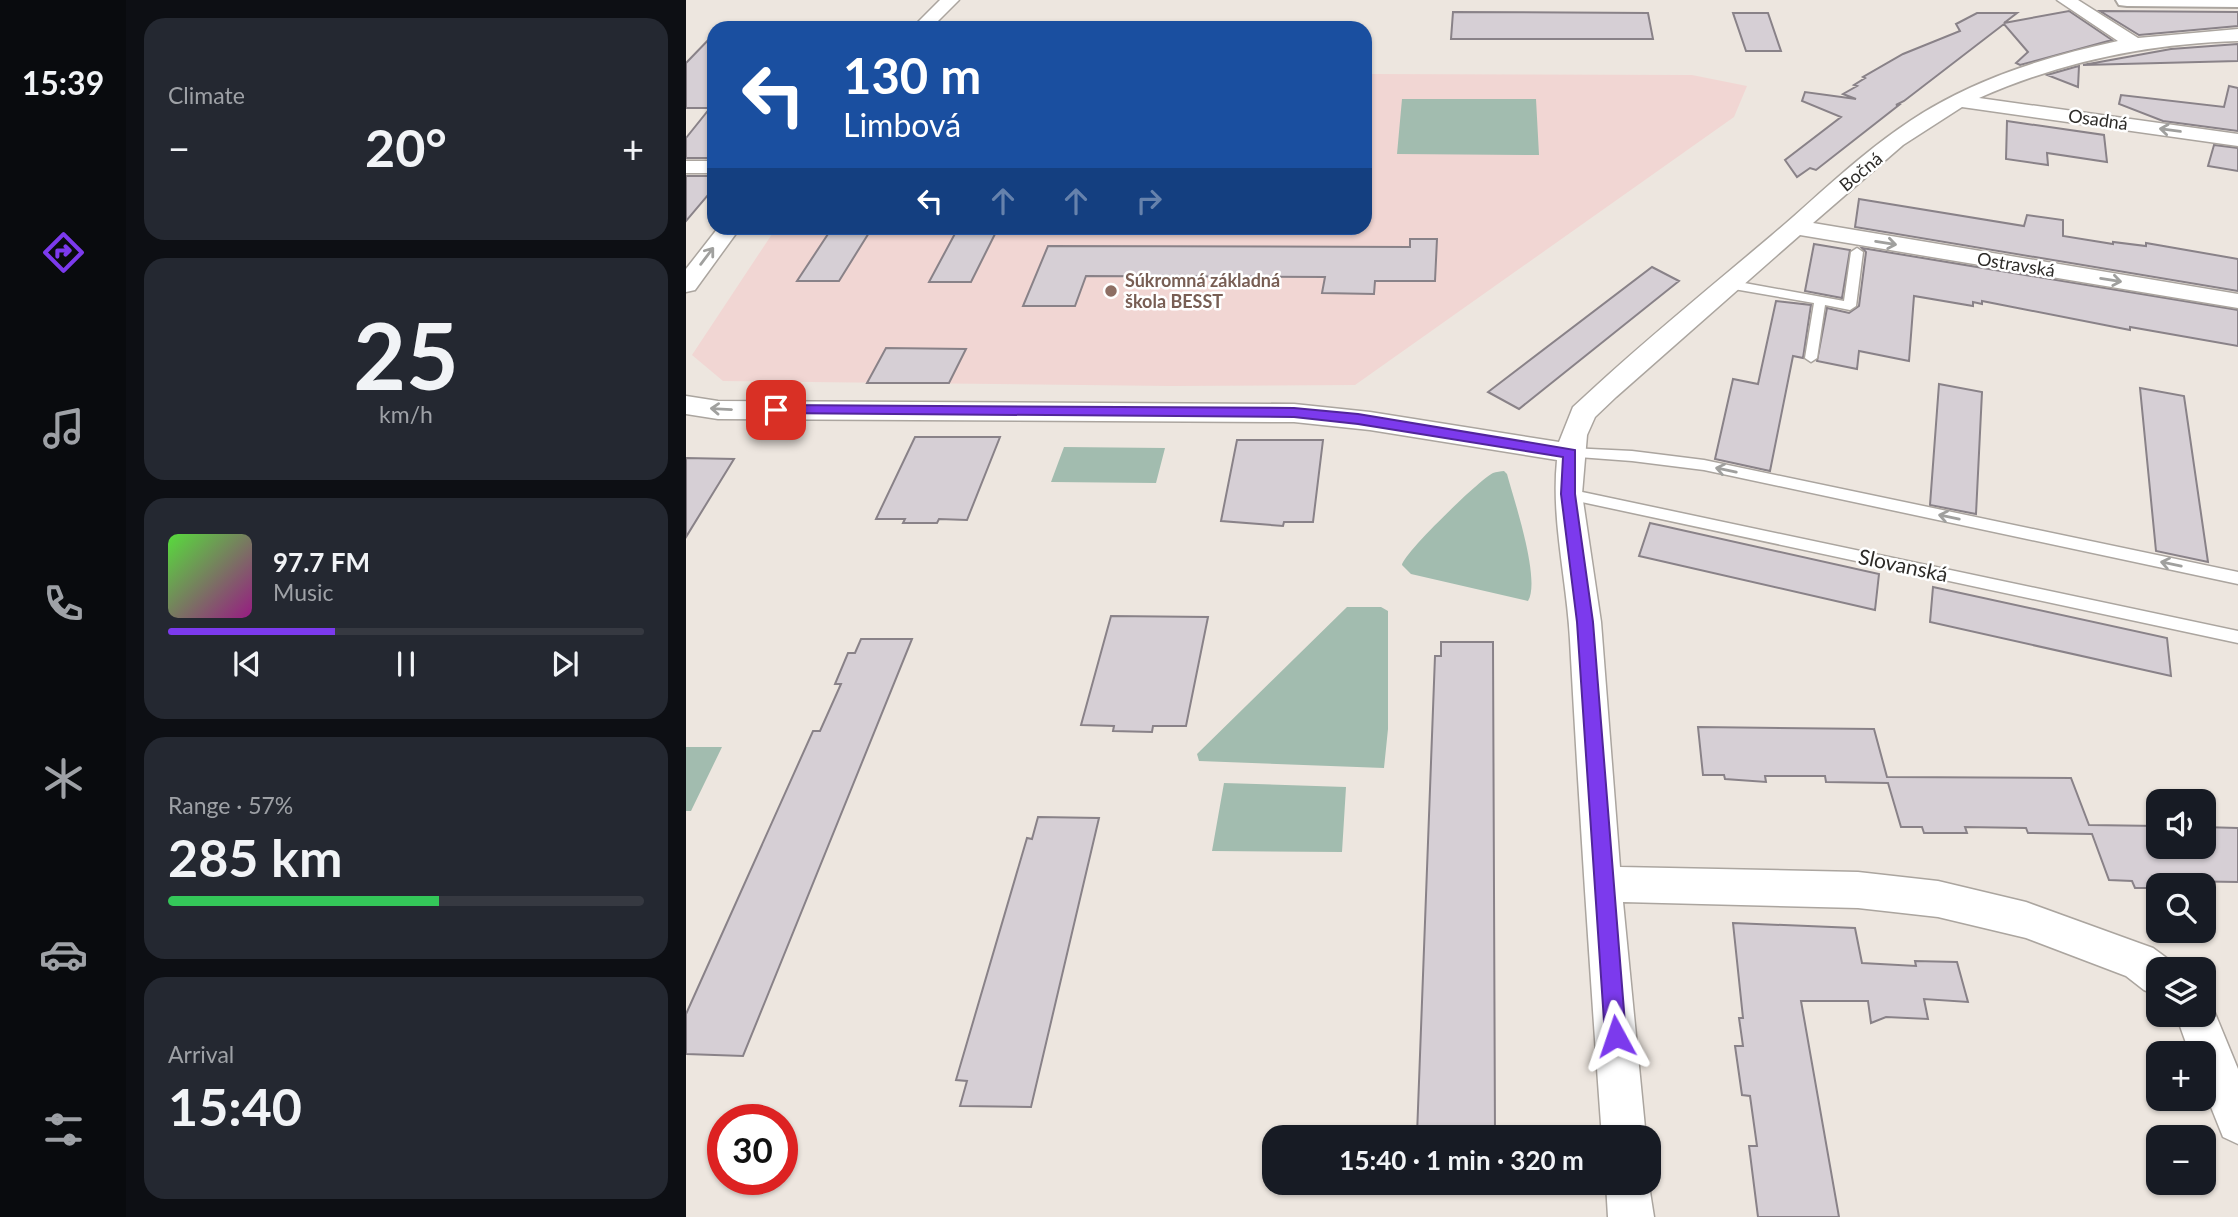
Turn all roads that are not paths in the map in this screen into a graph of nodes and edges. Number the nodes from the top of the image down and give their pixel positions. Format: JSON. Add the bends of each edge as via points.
{"nodes":[{"id":1,"x":950,"y":0,"type":"edge"},
{"id":2,"x":2066,"y":0,"type":"edge"},
{"id":3,"x":2127,"y":0,"type":"edge"},
{"id":4,"x":2238,"y":1,"type":"edge"},
{"id":5,"x":928,"y":21,"type":"edge"},
{"id":6,"x":2238,"y":35,"type":"edge"},
{"id":7,"x":2136,"y":45,"type":"junction"},
{"id":8,"x":1958,"y":101,"type":"junction"},
{"id":9,"x":2238,"y":140,"type":"edge"},
{"id":10,"x":686,"y":167,"type":"edge"},
{"id":11,"x":707,"y":167,"type":"edge"},
{"id":12,"x":1795,"y":227,"type":"junction"},
{"id":13,"x":724,"y":235,"type":"edge"},
{"id":14,"x":1857,"y":252,"type":"dead end"},
{"id":15,"x":1728,"y":284,"type":"junction"},
{"id":16,"x":686,"y":285,"type":"edge"},
{"id":17,"x":1821,"y":301,"type":"junction"},
{"id":18,"x":2238,"y":301,"type":"edge"},
{"id":19,"x":1811,"y":358,"type":"dead end"},
{"id":20,"x":686,"y":405,"type":"edge"},
{"id":21,"x":1570,"y":453,"type":"junction"},
{"id":22,"x":1568,"y":494,"type":"junction"},
{"id":23,"x":2238,"y":578,"type":"edge"},
{"id":24,"x":2238,"y":637,"type":"edge"},
{"id":25,"x":1602,"y":884,"type":"junction"},
{"id":26,"x":2146,"y":967,"type":"edge"},
{"id":27,"x":2201,"y":1027,"type":"edge"},
{"id":28,"x":2238,"y":1122,"type":"edge"},
{"id":29,"x":1623,"y":1125,"type":"edge"},
{"id":30,"x":1629,"y":1195,"type":"edge"},
{"id":31,"x":1631,"y":1217,"type":"edge"}],
"edges":[{"from":1,"to":5,"type":"street"},
{"from":2,"to":7,"type":"street"},
{"from":3,"to":4,"type":"main road"},
{"from":6,"to":7,"type":"street","name":"Bočná"},
{"from":7,"to":8,"type":"street","name":"Bočná","via":[[2033,69]]},
{"from":9,"to":8,"type":"street","name":"Osadná","one_way":true},
{"from":8,"to":12,"type":"street","name":"Bočná","via":[[1894,143]]},
{"from":10,"to":11,"type":"street"},
{"from":12,"to":15,"type":"street","name":"Bočná"},
{"from":12,"to":18,"type":"street","name":"Ostravská","one_way":true},
{"from":16,"to":13,"type":"street","one_way":true},
{"from":14,"to":17,"type":"lane","via":[[1850,306]]},
{"from":15,"to":17,"type":"lane"},
{"from":15,"to":21,"type":"street","name":"Bočná","via":[[1583,413]]},
{"from":17,"to":19,"type":"lane"},
{"from":21,"to":20,"type":"street","one_way":true,"via":[[1294,413],[718,410]]},
{"from":21,"to":22,"type":"street","name":"Bočná"},
{"from":23,"to":21,"type":"lane","one_way":true,"via":[[1704,466]]},
{"from":22,"to":24,"type":"lane","name":"Slovanská"},
{"from":22,"to":25,"type":"street","name":"Bočná","via":[[1585,622]]},
{"from":25,"to":26,"type":"street","via":[[1858,890],[1938,899],[2026,920]]},
{"from":25,"to":29,"type":"street","name":"Bočná"},
{"from":27,"to":28,"type":"street"},
{"from":30,"to":31,"type":"street"}]}
